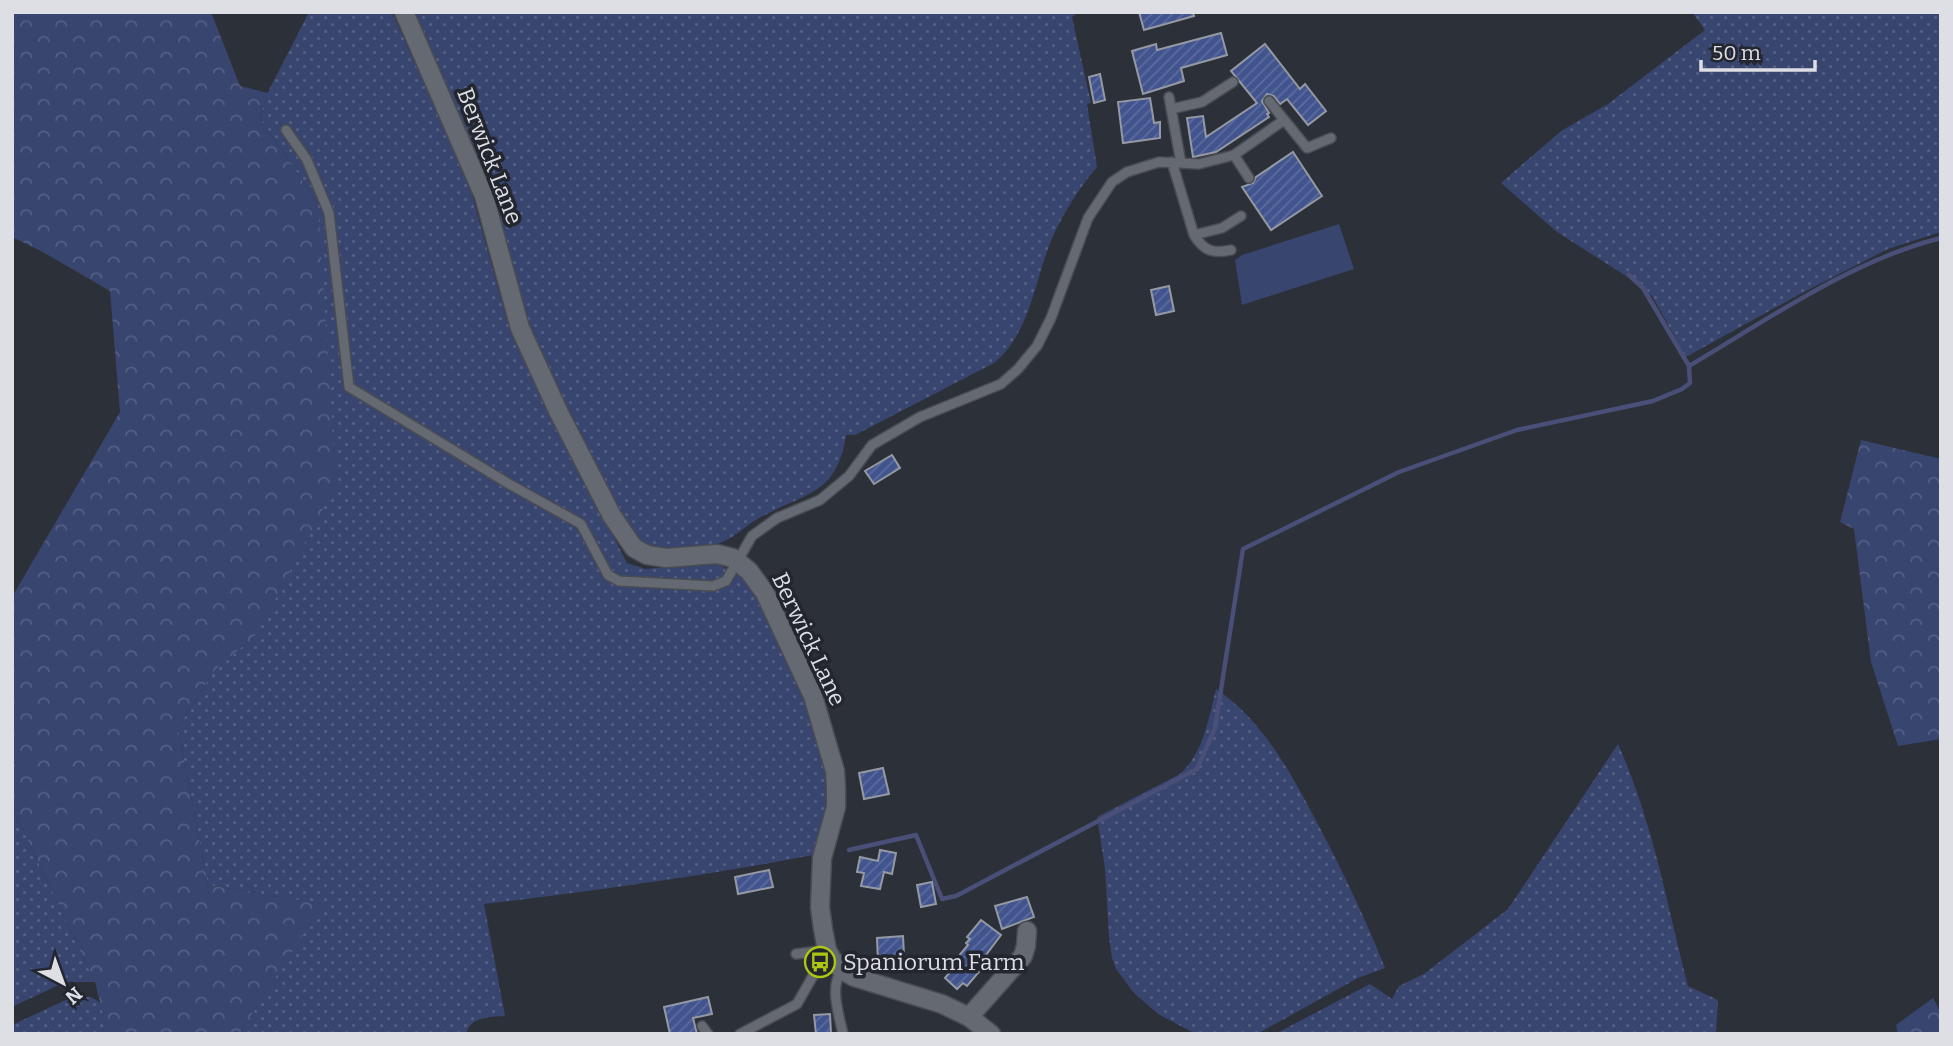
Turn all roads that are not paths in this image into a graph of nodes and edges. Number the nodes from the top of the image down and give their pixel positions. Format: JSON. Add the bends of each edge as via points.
{"nodes":[{"id":1,"x":404,"y":12,"type":"edge"},
{"id":2,"x":1233,"y":82,"type":"dead end"},
{"id":3,"x":1169,"y":97,"type":"dead end"},
{"id":4,"x":1269,"y":101,"type":"dead end"},
{"id":5,"x":1171,"y":109,"type":"junction"},
{"id":6,"x":1284,"y":120,"type":"junction"},
{"id":7,"x":286,"y":130,"type":"dead end"},
{"id":8,"x":1331,"y":138,"type":"dead end"},
{"id":9,"x":1234,"y":155,"type":"junction"},
{"id":10,"x":1176,"y":163,"type":"junction"},
{"id":11,"x":1249,"y":178,"type":"dead end"},
{"id":12,"x":1241,"y":216,"type":"dead end"},
{"id":13,"x":1194,"y":235,"type":"junction"},
{"id":14,"x":1231,"y":250,"type":"dead end"},
{"id":15,"x":738,"y":562,"type":"junction"},
{"id":16,"x":1027,"y":931,"type":"dead end"},
{"id":17,"x":796,"y":954,"type":"dead end"},
{"id":18,"x":834,"y":960,"type":"junction"},
{"id":19,"x":969,"y":1017,"type":"junction"},
{"id":20,"x":740,"y":1034,"type":"edge"},
{"id":21,"x":843,"y":1034,"type":"edge"},
{"id":22,"x":991,"y":1034,"type":"edge"}],
"edges":[{"from":1,"to":15,"type":"street","name":"Berwick Lane","via":[[484,196],[520,328],[612,516],[634,548],[647,555],[718,554]]},
{"from":2,"to":5,"type":"lane","via":[[1202,102]]},
{"from":3,"to":5,"type":"lane"},
{"from":4,"to":6,"type":"lane"},
{"from":5,"to":10,"type":"lane"},
{"from":6,"to":8,"type":"lane","via":[[1307,148]]},
{"from":6,"to":9,"type":"lane"},
{"from":7,"to":15,"type":"lane","via":[[307,160],[329,213],[349,387],[581,524],[608,575],[619,581],[713,586],[726,581]]},
{"from":9,"to":10,"type":"lane","via":[[1199,164]]},
{"from":9,"to":11,"type":"lane"},
{"from":10,"to":13,"type":"lane"},
{"from":10,"to":15,"type":"lane","via":[[1159,162],[1127,172],[1099,198],[1042,337],[1009,377],[920,417],[872,445],[849,476],[820,500],[777,518],[752,536]]},
{"from":12,"to":13,"type":"lane","via":[[1223,228]]},
{"from":13,"to":14,"type":"lane","via":[[1212,252]]},
{"from":15,"to":18,"type":"street","name":"Berwick Lane","via":[[765,593],[813,696],[835,771],[836,807],[820,884],[820,906]]},
{"from":16,"to":19,"type":"street","via":[[1023,956]]},
{"from":17,"to":18,"type":"lane"},
{"from":18,"to":19,"type":"street","via":[[854,977]]},
{"from":18,"to":20,"type":"lane","via":[[817,970],[797,1004]]},
{"from":18,"to":21,"type":"lane"},
{"from":19,"to":22,"type":"street"}]}
